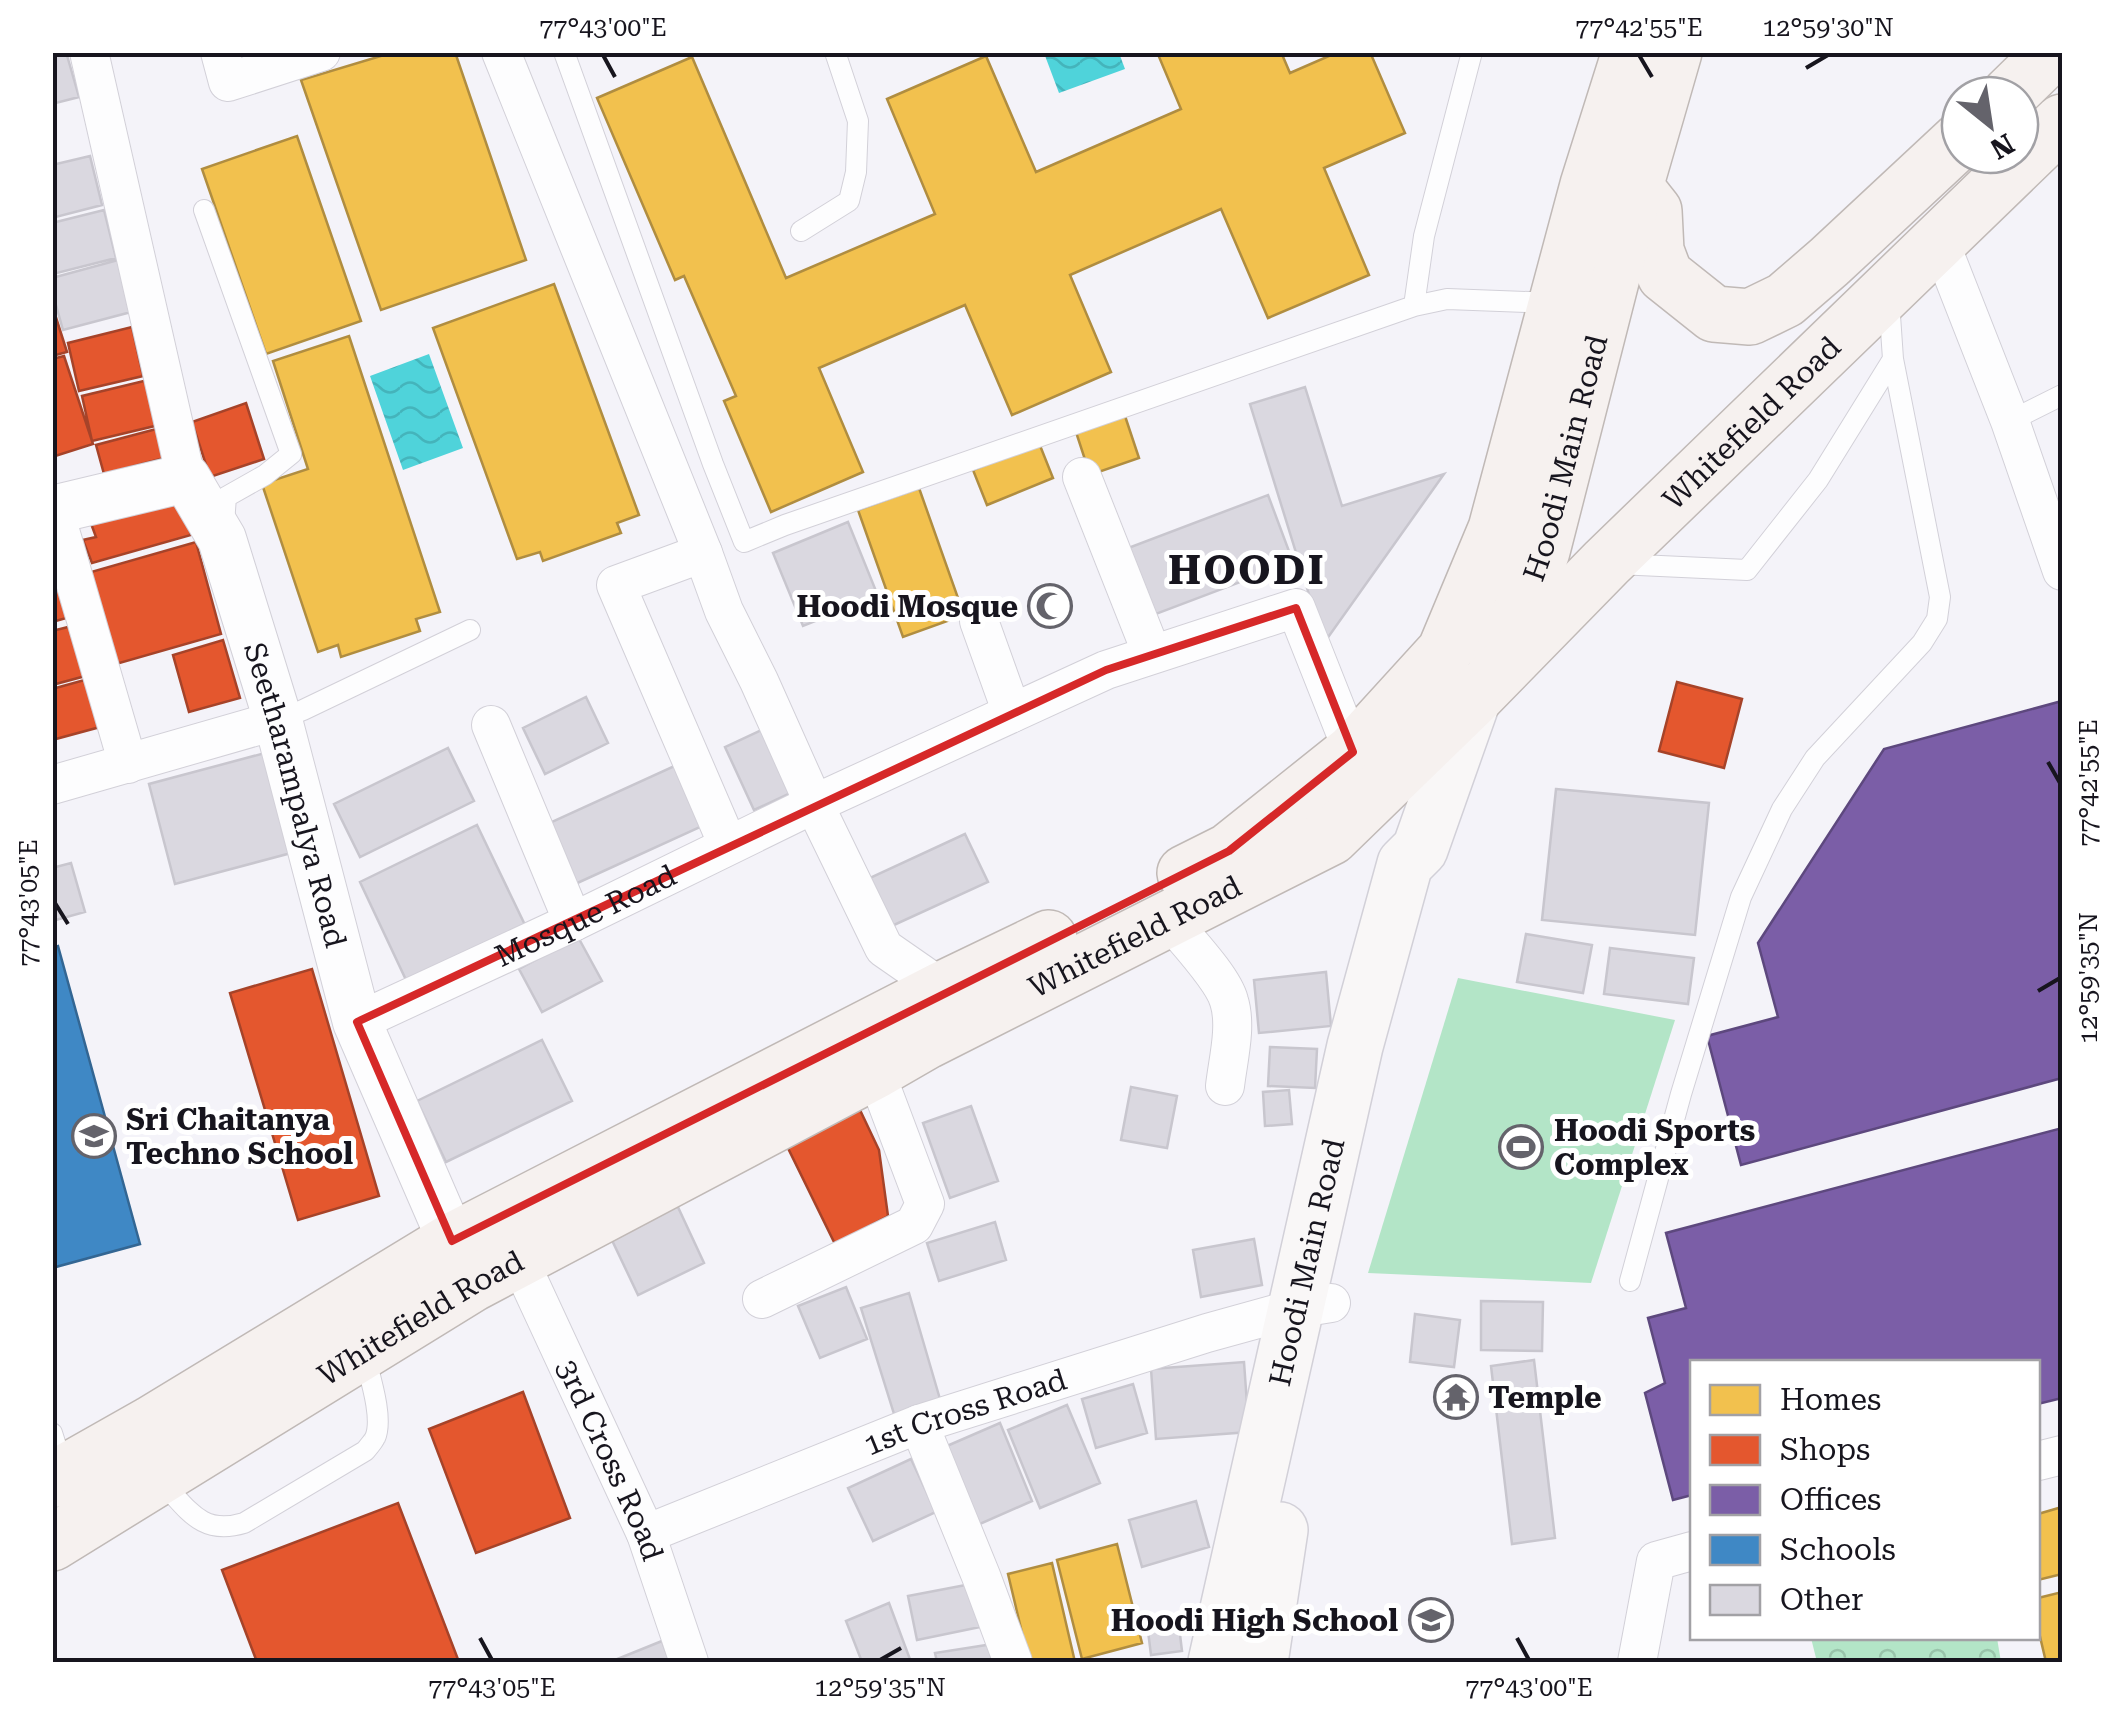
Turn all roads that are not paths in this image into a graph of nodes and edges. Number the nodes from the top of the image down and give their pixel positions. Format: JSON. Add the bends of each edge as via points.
{"nodes":[{"id":1,"x":89,"y":52,"type":"edge"},
{"id":2,"x":220,"y":52,"type":"edge"},
{"id":3,"x":321,"y":52,"type":"edge"},
{"id":4,"x":501,"y":52,"type":"edge"},
{"id":5,"x":564,"y":52,"type":"edge"},
{"id":6,"x":835,"y":52,"type":"edge"},
{"id":7,"x":1472,"y":52,"type":"edge"},
{"id":8,"x":1630,"y":52,"type":"edge"},
{"id":9,"x":1674,"y":52,"type":"edge"},
{"id":10,"x":2054,"y":52,"type":"edge"},
{"id":11,"x":2030,"y":75,"type":"edge"},
{"id":12,"x":2062,"y":122,"type":"edge"},
{"id":13,"x":1940,"y":159,"type":"edge"},
{"id":14,"x":1635,"y":187,"type":"junction"},
{"id":15,"x":204,"y":210,"type":"dead end"},
{"id":16,"x":801,"y":231,"type":"dead end"},
{"id":17,"x":1939,"y":240,"type":"junction"},
{"id":18,"x":1889,"y":289,"type":"junction"},
{"id":19,"x":1557,"y":303,"type":"junction"},
{"id":20,"x":1414,"y":306,"type":"junction"},
{"id":21,"x":1894,"y":359,"type":"junction"},
{"id":22,"x":2062,"y":395,"type":"edge"},
{"id":23,"x":2010,"y":421,"type":"junction"},
{"id":24,"x":1082,"y":477,"type":"dead end"},
{"id":25,"x":186,"y":478,"type":"junction"},
{"id":26,"x":53,"y":510,"type":"edge"},
{"id":27,"x":222,"y":540,"type":"junction"},
{"id":28,"x":703,"y":553,"type":"junction"},
{"id":29,"x":1606,"y":564,"type":"junction"},
{"id":30,"x":2062,"y":570,"type":"edge"},
{"id":31,"x":979,"y":622,"type":"dead end"},
{"id":32,"x":470,"y":630,"type":"dead end"},
{"id":33,"x":1444,"y":651,"type":"joint"},
{"id":34,"x":1152,"y":654,"type":"junction"},
{"id":35,"x":1473,"y":700,"type":"junction"},
{"id":36,"x":1012,"y":713,"type":"junction"},
{"id":37,"x":278,"y":720,"type":"junction"},
{"id":38,"x":491,"y":726,"type":"dead end"},
{"id":39,"x":1353,"y":752,"type":"junction"},
{"id":40,"x":128,"y":764,"type":"junction"},
{"id":41,"x":52,"y":785,"type":"edge"},
{"id":42,"x":814,"y":804,"type":"junction"},
{"id":43,"x":728,"y":845,"type":"junction"},
{"id":44,"x":1169,"y":919,"type":"junction"},
{"id":45,"x":572,"y":922,"type":"junction"},
{"id":46,"x":944,"y":988,"type":"junction"},
{"id":47,"x":358,"y":1022,"type":"junction"},
{"id":48,"x":875,"y":1070,"type":"junction"},
{"id":49,"x":1225,"y":1086,"type":"dead end"},
{"id":50,"x":452,"y":1241,"type":"junction"},
{"id":51,"x":519,"y":1260,"type":"junction"},
{"id":52,"x":1630,"y":1281,"type":"dead end"},
{"id":53,"x":762,"y":1299,"type":"dead end"},
{"id":54,"x":1312,"y":1306,"type":"junction"},
{"id":55,"x":364,"y":1351,"type":"junction"},
{"id":56,"x":918,"y":1424,"type":"junction"},
{"id":57,"x":56,"y":1462,"type":"edge"},
{"id":58,"x":157,"y":1478,"type":"junction"},
{"id":59,"x":646,"y":1534,"type":"junction"},
{"id":60,"x":52,"y":1543,"type":"edge"},
{"id":61,"x":1690,"y":1552,"type":"edge"},
{"id":62,"x":690,"y":1662,"type":"edge"},
{"id":63,"x":1012,"y":1662,"type":"edge"},
{"id":64,"x":1216,"y":1662,"type":"edge"},
{"id":65,"x":1260,"y":1662,"type":"edge"},
{"id":66,"x":1637,"y":1662,"type":"edge"}],
"edges":[{"from":1,"to":25,"type":"street"},
{"from":2,"to":3,"type":"street","via":[[228,82]]},
{"from":4,"to":28,"type":"street"},
{"from":5,"to":20,"type":"lane","via":[[744,542]]},
{"from":6,"to":16,"type":"lane","via":[[858,121],[856,172],[849,201]]},
{"from":7,"to":20,"type":"lane","via":[[1424,236]]},
{"from":8,"to":19,"type":"main road","name":"Hoodi Main Road"},
{"from":9,"to":14,"type":"main road","name":"Hoodi Main Road"},
{"from":10,"to":11,"type":"main road"},
{"from":12,"to":17,"type":"main road","name":"Whitefield Road"},
{"from":13,"to":14,"type":"main road","via":[[1785,300],[1750,316],[1714,314],[1666,275],[1656,251],[1654,211]]},
{"from":14,"to":35,"type":"main road","name":"Hoodi Main Road","via":[[1542,552],[1520,613]]},
{"from":15,"to":27,"type":"lane","via":[[291,454],[226,497]]},
{"from":17,"to":18,"type":"main road","name":"Whitefield Road"},
{"from":17,"to":23,"type":"street"},
{"from":18,"to":21,"type":"lane"},
{"from":18,"to":29,"type":"main road","name":"Whitefield Road"},
{"from":19,"to":20,"type":"lane","via":[[1446,299]]},
{"from":19,"to":33,"type":"main road","name":"Hoodi Main Road","via":[[1496,528]]},
{"from":21,"to":29,"type":"lane","via":[[1818,480],[1747,570]]},
{"from":21,"to":52,"type":"lane","via":[[1940,596],[1936,619],[1922,644],[1815,758],[1782,808],[1741,897]]},
{"from":22,"to":23,"type":"lane"},
{"from":23,"to":30,"type":"street"},
{"from":24,"to":34,"type":"street"},
{"from":25,"to":26,"type":"street"},
{"from":25,"to":27,"type":"street","name":"Seetharampalya Road"},
{"from":26,"to":40,"type":"street"},
{"from":27,"to":37,"type":"street","name":"Seetharampalya Road"},
{"from":28,"to":42,"type":"street"},
{"from":28,"to":43,"type":"street","via":[[616,585]]},
{"from":29,"to":35,"type":"main road","name":"Whitefield Road"},
{"from":31,"to":36,"type":"street"},
{"from":32,"to":37,"type":"lane"},
{"from":33,"to":39,"type":"main road","name":"Whitefield Road"},
{"from":34,"to":36,"type":"street","name":"Mosque Road"},
{"from":34,"to":39,"type":"street","name":"Mosque Road","via":[[1296,608]]},
{"from":35,"to":44,"type":"main road","name":"Whitefield Road","via":[[1330,836]]},
{"from":35,"to":54,"type":"main road","name":"Hoodi Main Road","via":[[1412,856],[1355,1046]]},
{"from":36,"to":42,"type":"street","name":"Mosque Road"},
{"from":37,"to":40,"type":"street"},
{"from":37,"to":47,"type":"street","name":"Seetharampalya Road"},
{"from":38,"to":45,"type":"street"},
{"from":39,"to":46,"type":"main road","name":"Whitefield Road","via":[[1229,851]]},
{"from":40,"to":41,"type":"street"},
{"from":42,"to":43,"type":"street","name":"Mosque Road"},
{"from":42,"to":46,"type":"street","via":[[884,948]]},
{"from":43,"to":45,"type":"street","name":"Mosque Road"},
{"from":44,"to":48,"type":"main road","name":"Whitefield Road"},
{"from":44,"to":49,"type":"street","via":[[1229,1000]]},
{"from":45,"to":47,"type":"street","name":"Mosque Road"},
{"from":46,"to":50,"type":"main road","name":"Whitefield Road"},
{"from":47,"to":50,"type":"street","name":"Seetharampalya Road"},
{"from":48,"to":51,"type":"main road","name":"Whitefield Road"},
{"from":48,"to":53,"type":"street","via":[[925,1204],[914,1225]]},
{"from":50,"to":57,"type":"main road","name":"Whitefield Road","via":[[151,1424]]},
{"from":51,"to":55,"type":"main road","name":"Whitefield Road"},
{"from":51,"to":59,"type":"street","name":"3rd Cross Road"},
{"from":54,"to":56,"type":"street","name":"1st Cross Road"},
{"from":54,"to":64,"type":"main road","name":"Hoodi Main Road"},
{"from":54,"to":65,"type":"main road"},
{"from":55,"to":58,"type":"main road","name":"Whitefield Road"},
{"from":55,"to":58,"type":"lane","via":[[377,1425],[365,1451],[228,1528],[198,1519]]},
{"from":56,"to":59,"type":"street","name":"1st Cross Road"},
{"from":56,"to":63,"type":"street"},
{"from":58,"to":60,"type":"main road","name":"Whitefield Road"},
{"from":59,"to":62,"type":"street","name":"3rd Cross Road"},
{"from":61,"to":66,"type":"street","via":[[1656,1561]]}]}
